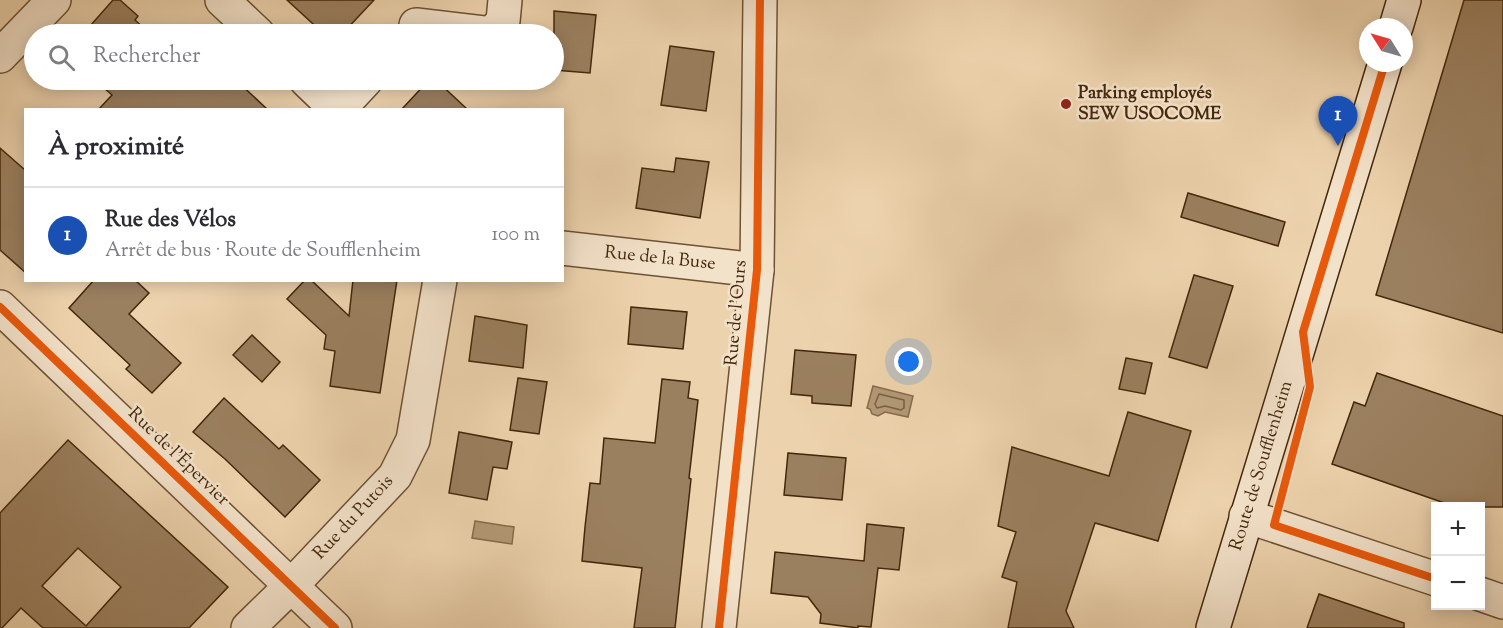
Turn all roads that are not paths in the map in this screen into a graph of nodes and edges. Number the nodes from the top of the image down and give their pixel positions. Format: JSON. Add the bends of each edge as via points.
{"nodes":[{"id":1,"x":54,"y":0,"type":"edge"},
{"id":2,"x":222,"y":0,"type":"edge"},
{"id":3,"x":440,"y":0,"type":"edge"},
{"id":4,"x":505,"y":0,"type":"edge"},
{"id":5,"x":760,"y":0,"type":"edge"},
{"id":6,"x":1404,"y":0,"type":"edge"},
{"id":7,"x":1399,"y":18,"type":"edge"},
{"id":8,"x":31,"y":24,"type":"edge"},
{"id":9,"x":247,"y":24,"type":"edge"},
{"id":10,"x":417,"y":24,"type":"edge"},
{"id":11,"x":500,"y":24,"type":"edge"},
{"id":12,"x":24,"y":31,"type":"edge"},
{"id":13,"x":0,"y":56,"type":"edge"},
{"id":14,"x":1382,"y":72,"type":"edge"},
{"id":15,"x":317,"y":90,"type":"edge"},
{"id":16,"x":357,"y":90,"type":"edge"},
{"id":17,"x":336,"y":108,"type":"edge"},
{"id":18,"x":340,"y":108,"type":"edge"},
{"id":19,"x":564,"y":248,"type":"edge"},
{"id":20,"x":757,"y":270,"type":"junction"},
{"id":21,"x":440,"y":282,"type":"edge"},
{"id":22,"x":0,"y":307,"type":"edge"},
{"id":23,"x":1246,"y":516,"type":"junction"},
{"id":24,"x":1431,"y":577,"type":"edge"},
{"id":25,"x":291,"y":586,"type":"junction"},
{"id":26,"x":1485,"y":596,"type":"edge"},
{"id":27,"x":1503,"y":602,"type":"edge"},
{"id":28,"x":248,"y":628,"type":"edge"},
{"id":29,"x":335,"y":628,"type":"edge"},
{"id":30,"x":719,"y":628,"type":"edge"},
{"id":31,"x":1213,"y":628,"type":"edge"}],
"edges":[{"from":1,"to":8,"type":"street"},
{"from":2,"to":9,"type":"street"},
{"from":3,"to":10,"type":"street"},
{"from":4,"to":11,"type":"street"},
{"from":5,"to":20,"type":"street","name":"Rue de l'Ours"},
{"from":6,"to":7,"type":"street"},
{"from":12,"to":13,"type":"street"},
{"from":14,"to":23,"type":"street","name":"Route de Soufflenheim"},
{"from":15,"to":17,"type":"street"},
{"from":16,"to":18,"type":"street"},
{"from":19,"to":20,"type":"street","name":"Rue de la Buse"},
{"from":20,"to":30,"type":"street","name":"Rue de l'Ours"},
{"from":21,"to":25,"type":"street","name":"Rue du Putois","via":[[413,440],[395,476]]},
{"from":22,"to":25,"type":"street","name":"Rue de l'Épervier"},
{"from":23,"to":24,"type":"street"},
{"from":23,"to":31,"type":"street","name":"Route de Soufflenheim"},
{"from":25,"to":28,"type":"street","name":"Rue du Putois"},
{"from":25,"to":29,"type":"street","name":"Rue de l'Épervier"},
{"from":26,"to":27,"type":"street"}]}
